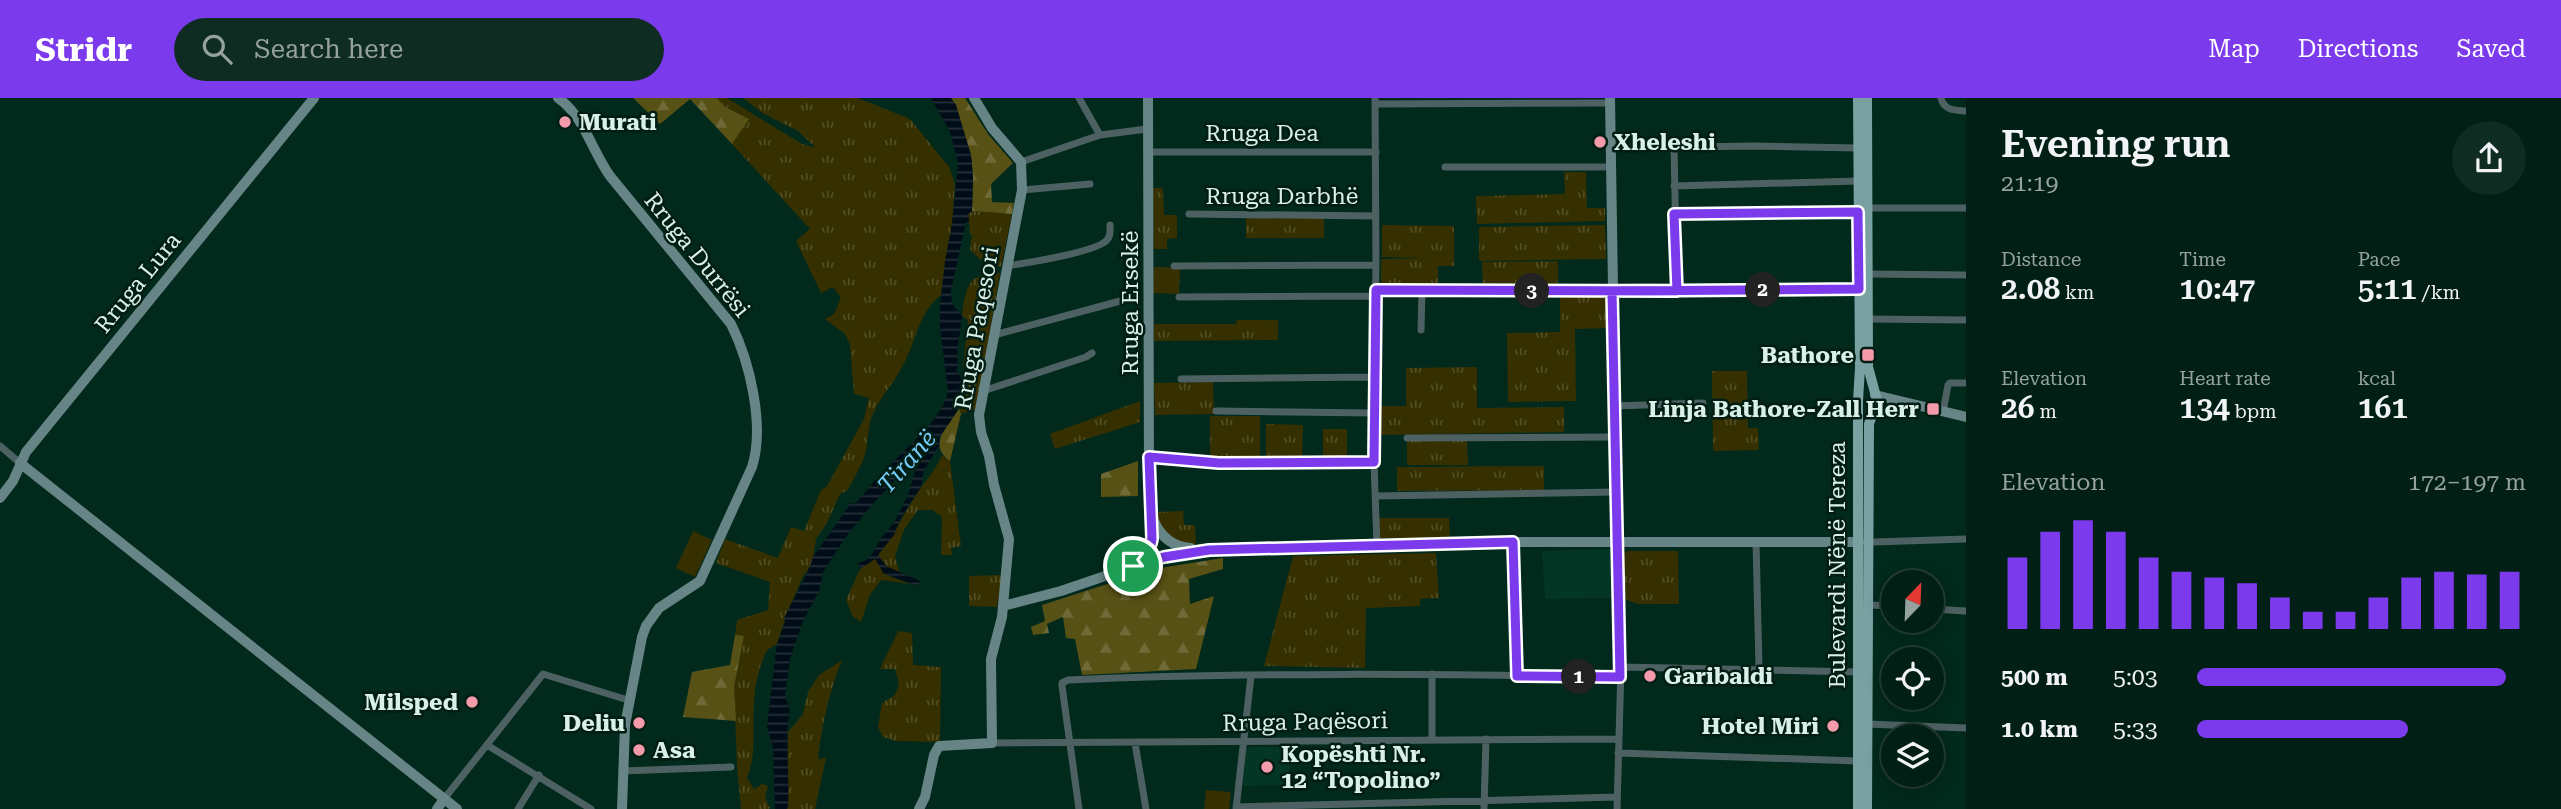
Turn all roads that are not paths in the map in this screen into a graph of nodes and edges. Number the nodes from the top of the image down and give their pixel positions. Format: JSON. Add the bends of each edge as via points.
{"nodes":[{"id":1,"x":314,"y":98,"type":"edge"},
{"id":2,"x":558,"y":98,"type":"edge"},
{"id":3,"x":974,"y":98,"type":"edge"},
{"id":4,"x":1079,"y":98,"type":"edge"},
{"id":5,"x":1148,"y":98,"type":"edge"},
{"id":6,"x":1858,"y":98,"type":"edge"},
{"id":7,"x":1867,"y":98,"type":"edge"},
{"id":8,"x":1941,"y":98,"type":"edge"},
{"id":9,"x":1610,"y":100,"type":"edge"},
{"id":10,"x":1375,"y":101,"type":"edge"},
{"id":11,"x":1966,"y":110,"type":"edge"},
{"id":12,"x":1147,"y":130,"type":"junction"},
{"id":13,"x":1100,"y":135,"type":"junction"},
{"id":14,"x":1674,"y":147,"type":"junction"},
{"id":15,"x":1611,"y":148,"type":"junction"},
{"id":16,"x":1858,"y":148,"type":"junction"},
{"id":17,"x":1148,"y":152,"type":"junction"},
{"id":18,"x":1376,"y":152,"type":"junction"},
{"id":19,"x":1021,"y":162,"type":"junction"},
{"id":20,"x":1445,"y":167,"type":"dead end"},
{"id":21,"x":1611,"y":167,"type":"junction"},
{"id":22,"x":1858,"y":181,"type":"junction"},
{"id":23,"x":1090,"y":184,"type":"dead end"},
{"id":24,"x":1674,"y":186,"type":"junction"},
{"id":25,"x":1022,"y":190,"type":"junction"},
{"id":26,"x":1966,"y":208,"type":"edge"},
{"id":27,"x":1863,"y":210,"type":"junction"},
{"id":28,"x":1674,"y":214,"type":"junction"},
{"id":29,"x":1189,"y":215,"type":"dead end"},
{"id":30,"x":1376,"y":216,"type":"junction"},
{"id":31,"x":1110,"y":225,"type":"dead end"},
{"id":32,"x":1376,"y":265,"type":"junction"},
{"id":33,"x":1007,"y":266,"type":"junction"},
{"id":34,"x":1174,"y":266,"type":"dead end"},
{"id":35,"x":1868,"y":274,"type":"junction"},
{"id":36,"x":1966,"y":275,"type":"edge"},
{"id":37,"x":1859,"y":289,"type":"junction"},
{"id":38,"x":1422,"y":290,"type":"junction"},
{"id":39,"x":1612,"y":291,"type":"junction"},
{"id":40,"x":1677,"y":291,"type":"junction"},
{"id":41,"x":1376,"y":293,"type":"junction"},
{"id":42,"x":1179,"y":297,"type":"dead end"},
{"id":43,"x":1125,"y":300,"type":"dead end"},
{"id":44,"x":1868,"y":318,"type":"junction"},
{"id":45,"x":1966,"y":320,"type":"edge"},
{"id":46,"x":1421,"y":330,"type":"dead end"},
{"id":47,"x":994,"y":335,"type":"junction"},
{"id":48,"x":1092,"y":353,"type":"dead end"},
{"id":49,"x":1374,"y":377,"type":"junction"},
{"id":50,"x":1181,"y":379,"type":"dead end"},
{"id":51,"x":1966,"y":383,"type":"edge"},
{"id":52,"x":983,"y":391,"type":"junction"},
{"id":53,"x":1874,"y":400,"type":"junction"},
{"id":54,"x":1858,"y":401,"type":"junction"},
{"id":55,"x":1703,"y":403,"type":"dead end"},
{"id":56,"x":1614,"y":406,"type":"junction"},
{"id":57,"x":1938,"y":410,"type":"junction"},
{"id":58,"x":1216,"y":411,"type":"dead end"},
{"id":59,"x":1373,"y":413,"type":"junction"},
{"id":60,"x":1966,"y":417,"type":"edge"},
{"id":61,"x":1615,"y":437,"type":"junction"},
{"id":62,"x":1407,"y":438,"type":"dead end"},
{"id":63,"x":0,"y":446,"type":"edge"},
{"id":64,"x":1149,"y":457,"type":"junction"},
{"id":65,"x":1374,"y":462,"type":"junction"},
{"id":66,"x":20,"y":463,"type":"junction"},
{"id":67,"x":1616,"y":492,"type":"junction"},
{"id":68,"x":1376,"y":496,"type":"junction"},
{"id":69,"x":0,"y":498,"type":"edge"},
{"id":70,"x":1157,"y":537,"type":"junction"},
{"id":71,"x":1966,"y":539,"type":"edge"},
{"id":72,"x":1756,"y":541,"type":"junction"},
{"id":73,"x":1513,"y":542,"type":"junction"},
{"id":74,"x":1617,"y":542,"type":"junction"},
{"id":75,"x":1859,"y":542,"type":"junction"},
{"id":76,"x":1874,"y":542,"type":"dead end"},
{"id":77,"x":1377,"y":545,"type":"junction"},
{"id":78,"x":1209,"y":550,"type":"junction"},
{"id":79,"x":1164,"y":557,"type":"junction"},
{"id":80,"x":1133,"y":566,"type":"junction"},
{"id":81,"x":1868,"y":605,"type":"junction"},
{"id":82,"x":1003,"y":606,"type":"junction"},
{"id":83,"x":1881,"y":606,"type":"edge"},
{"id":84,"x":1944,"y":610,"type":"edge"},
{"id":85,"x":1966,"y":611,"type":"edge"},
{"id":86,"x":1621,"y":667,"type":"junction"},
{"id":87,"x":1759,"y":669,"type":"junction"},
{"id":88,"x":1858,"y":672,"type":"junction"},
{"id":89,"x":1432,"y":674,"type":"junction"},
{"id":90,"x":1251,"y":676,"type":"junction"},
{"id":91,"x":1517,"y":676,"type":"junction"},
{"id":92,"x":1620,"y":677,"type":"junction"},
{"id":93,"x":628,"y":700,"type":"junction"},
{"id":94,"x":1867,"y":724,"type":"junction"},
{"id":95,"x":1966,"y":728,"type":"edge"},
{"id":96,"x":1486,"y":739,"type":"junction"},
{"id":97,"x":1618,"y":739,"type":"junction"},
{"id":98,"x":1432,"y":740,"type":"junction"},
{"id":99,"x":1068,"y":741,"type":"junction"},
{"id":100,"x":1244,"y":742,"type":"junction"},
{"id":101,"x":992,"y":743,"type":"junction"},
{"id":102,"x":1135,"y":743,"type":"junction"},
{"id":103,"x":487,"y":745,"type":"junction"},
{"id":104,"x":1618,"y":753,"type":"junction"},
{"id":105,"x":1858,"y":761,"type":"junction"},
{"id":106,"x":731,"y":767,"type":"dead end"},
{"id":107,"x":622,"y":771,"type":"junction"},
{"id":108,"x":539,"y":775,"type":"junction"},
{"id":109,"x":1617,"y":797,"type":"junction"},
{"id":110,"x":444,"y":799,"type":"junction"},
{"id":111,"x":1484,"y":805,"type":"edge"},
{"id":112,"x":1353,"y":806,"type":"edge"},
{"id":113,"x":1425,"y":806,"type":"edge"},
{"id":114,"x":1236,"y":808,"type":"edge"},
{"id":115,"x":437,"y":809,"type":"edge"},
{"id":116,"x":457,"y":809,"type":"edge"},
{"id":117,"x":518,"y":809,"type":"edge"},
{"id":118,"x":591,"y":809,"type":"edge"},
{"id":119,"x":622,"y":809,"type":"edge"},
{"id":120,"x":919,"y":809,"type":"edge"},
{"id":121,"x":1079,"y":809,"type":"edge"},
{"id":122,"x":1146,"y":809,"type":"edge"},
{"id":123,"x":1617,"y":809,"type":"edge"},
{"id":124,"x":1858,"y":809,"type":"edge"},
{"id":125,"x":1867,"y":809,"type":"edge"}],
"edges":[{"from":1,"to":66,"type":"street","name":"Rruga Lura"},
{"from":2,"to":93,"type":"street","name":"Rruga Durrësi","via":[[581,123],[610,176],[731,324],[754,394],[758,441],[752,467],[700,581],[659,608],[646,626]]},
{"from":3,"to":19,"type":"street"},
{"from":4,"to":13,"type":"street"},
{"from":5,"to":12,"type":"street","name":"Rruga Ersekë"},
{"from":6,"to":16,"type":"main road","name":"Bulevardi Nënë Tereza"},
{"from":7,"to":27,"type":"main road","name":"Bulevardi Nënë Tereza"},
{"from":8,"to":11,"type":"street","via":[[1947,108]]},
{"from":9,"to":10,"type":"street"},
{"from":9,"to":15,"type":"street"},
{"from":10,"to":18,"type":"street"},
{"from":12,"to":13,"type":"street"},
{"from":12,"to":17,"type":"street","name":"Rruga Ersekë"},
{"from":13,"to":19,"type":"street"},
{"from":14,"to":15,"type":"street"},
{"from":14,"to":16,"type":"street"},
{"from":14,"to":24,"type":"street"},
{"from":15,"to":21,"type":"street"},
{"from":16,"to":22,"type":"main road","name":"Bulevardi Nënë Tereza"},
{"from":17,"to":18,"type":"street","name":"Rruga Dea"},
{"from":17,"to":64,"type":"street","name":"Rruga Ersekë"},
{"from":18,"to":30,"type":"street"},
{"from":19,"to":25,"type":"street","name":"Rruga Paqesori"},
{"from":20,"to":21,"type":"street"},
{"from":21,"to":39,"type":"street"},
{"from":22,"to":24,"type":"street"},
{"from":22,"to":27,"type":"main road","name":"Bulevardi Nënë Tereza"},
{"from":23,"to":25,"type":"street"},
{"from":24,"to":28,"type":"street"},
{"from":25,"to":33,"type":"street","name":"Rruga Paqesori"},
{"from":26,"to":27,"type":"street"},
{"from":27,"to":28,"type":"street"},
{"from":27,"to":35,"type":"main road","name":"Bulevardi Nënë Tereza"},
{"from":27,"to":37,"type":"main road","name":"Bulevardi Nënë Tereza"},
{"from":28,"to":40,"type":"street"},
{"from":29,"to":30,"type":"street","name":"Rruga Darbhë"},
{"from":30,"to":32,"type":"street"},
{"from":31,"to":33,"type":"street","via":[[1104,243]]},
{"from":32,"to":34,"type":"street"},
{"from":32,"to":41,"type":"street"},
{"from":33,"to":47,"type":"street","name":"Rruga Paqesori"},
{"from":35,"to":36,"type":"street"},
{"from":35,"to":44,"type":"main road","name":"Bulevardi Nënë Tereza"},
{"from":37,"to":40,"type":"street"},
{"from":37,"to":54,"type":"main road","name":"Bulevardi Nënë Tereza"},
{"from":38,"to":39,"type":"street"},
{"from":38,"to":41,"type":"street"},
{"from":38,"to":46,"type":"street"},
{"from":39,"to":40,"type":"street"},
{"from":39,"to":56,"type":"street"},
{"from":41,"to":42,"type":"street"},
{"from":41,"to":49,"type":"street"},
{"from":43,"to":47,"type":"street"},
{"from":44,"to":45,"type":"street"},
{"from":44,"to":53,"type":"main road","name":"Bulevardi Nënë Tereza","via":[[1868,367]]},
{"from":47,"to":52,"type":"street","name":"Rruga Paqesori"},
{"from":48,"to":52,"type":"street"},
{"from":49,"to":50,"type":"street"},
{"from":49,"to":59,"type":"street"},
{"from":51,"to":57,"type":"street","via":[[1948,385]]},
{"from":52,"to":82,"type":"street","name":"Rruga Paqesori","via":[[981,432],[1009,539]]},
{"from":53,"to":54,"type":"main road","via":[[1867,410]]},
{"from":53,"to":54,"type":"main road","via":[[1864,391]]},
{"from":53,"to":57,"type":"street"},
{"from":53,"to":81,"type":"main road","name":"Bulevardi Nënë Tereza"},
{"from":54,"to":75,"type":"main road","name":"Bulevardi Nënë Tereza"},
{"from":55,"to":56,"type":"street"},
{"from":56,"to":61,"type":"street"},
{"from":57,"to":60,"type":"street"},
{"from":58,"to":59,"type":"street"},
{"from":59,"to":65,"type":"street"},
{"from":61,"to":62,"type":"street"},
{"from":61,"to":67,"type":"street"},
{"from":63,"to":66,"type":"street"},
{"from":64,"to":65,"type":"street","via":[[1219,463]]},
{"from":64,"to":70,"type":"street","name":"Rruga Ersekë","via":[[1150,508]]},
{"from":65,"to":68,"type":"street"},
{"from":66,"to":69,"type":"street","name":"Rruga Lura"},
{"from":66,"to":110,"type":"street"},
{"from":67,"to":68,"type":"street"},
{"from":67,"to":74,"type":"street"},
{"from":68,"to":77,"type":"street"},
{"from":70,"to":78,"type":"street","via":[[1185,548]]},
{"from":70,"to":79,"type":"street","via":[[1158,553]]},
{"from":70,"to":80,"type":"street"},
{"from":71,"to":76,"type":"street"},
{"from":72,"to":74,"type":"street"},
{"from":72,"to":75,"type":"street"},
{"from":72,"to":87,"type":"street"},
{"from":73,"to":74,"type":"street"},
{"from":73,"to":77,"type":"street"},
{"from":73,"to":91,"type":"street"},
{"from":74,"to":86,"type":"street"},
{"from":75,"to":88,"type":"main road","name":"Bulevardi Nënë Tereza"},
{"from":77,"to":78,"type":"street"},
{"from":78,"to":79,"type":"street"},
{"from":79,"to":80,"type":"street"},
{"from":80,"to":82,"type":"street"},
{"from":81,"to":83,"type":"street"},
{"from":81,"to":94,"type":"main road","name":"Bulevardi Nënë Tereza"},
{"from":82,"to":101,"type":"street","name":"Rruga Paqesori","via":[[991,659]]},
{"from":84,"to":85,"type":"street"},
{"from":86,"to":87,"type":"street"},
{"from":86,"to":92,"type":"street"},
{"from":87,"to":88,"type":"street"},
{"from":88,"to":105,"type":"main road","name":"Bulevardi Nënë Tereza"},
{"from":89,"to":90,"type":"street"},
{"from":89,"to":91,"type":"street"},
{"from":89,"to":98,"type":"street"},
{"from":90,"to":99,"type":"street","via":[[1064,681]]},
{"from":90,"to":100,"type":"street"},
{"from":91,"to":92,"type":"street"},
{"from":92,"to":97,"type":"street"},
{"from":93,"to":103,"type":"street","via":[[543,674]]},
{"from":93,"to":107,"type":"street","name":"Rruga Durrësi"},
{"from":94,"to":95,"type":"street"},
{"from":94,"to":125,"type":"main road","name":"Bulevardi Nënë Tereza"},
{"from":96,"to":97,"type":"street","name":"Rruga Paqësori"},
{"from":96,"to":98,"type":"street","name":"Rruga Paqësori"},
{"from":96,"to":111,"type":"street"},
{"from":97,"to":104,"type":"street"},
{"from":98,"to":100,"type":"street","name":"Rruga Paqësori"},
{"from":99,"to":101,"type":"street","name":"Rruga Paqësori"},
{"from":99,"to":102,"type":"street","name":"Rruga Paqësori"},
{"from":99,"to":121,"type":"street"},
{"from":100,"to":102,"type":"street","name":"Rruga Paqësori"},
{"from":100,"to":114,"type":"street"},
{"from":101,"to":120,"type":"street","via":[[939,746]]},
{"from":102,"to":122,"type":"street"},
{"from":103,"to":108,"type":"street"},
{"from":103,"to":110,"type":"street"},
{"from":104,"to":105,"type":"street"},
{"from":104,"to":109,"type":"street"},
{"from":105,"to":124,"type":"main road","name":"Bulevardi Nënë Tereza"},
{"from":106,"to":107,"type":"street"},
{"from":107,"to":119,"type":"street","name":"Rruga Durrësi"},
{"from":108,"to":117,"type":"street"},
{"from":108,"to":118,"type":"street"},
{"from":109,"to":111,"type":"street"},
{"from":109,"to":123,"type":"street"},
{"from":110,"to":115,"type":"street"},
{"from":110,"to":116,"type":"street"},
{"from":111,"to":113,"type":"street"},
{"from":112,"to":113,"type":"street"},
{"from":112,"to":114,"type":"street"}]}
